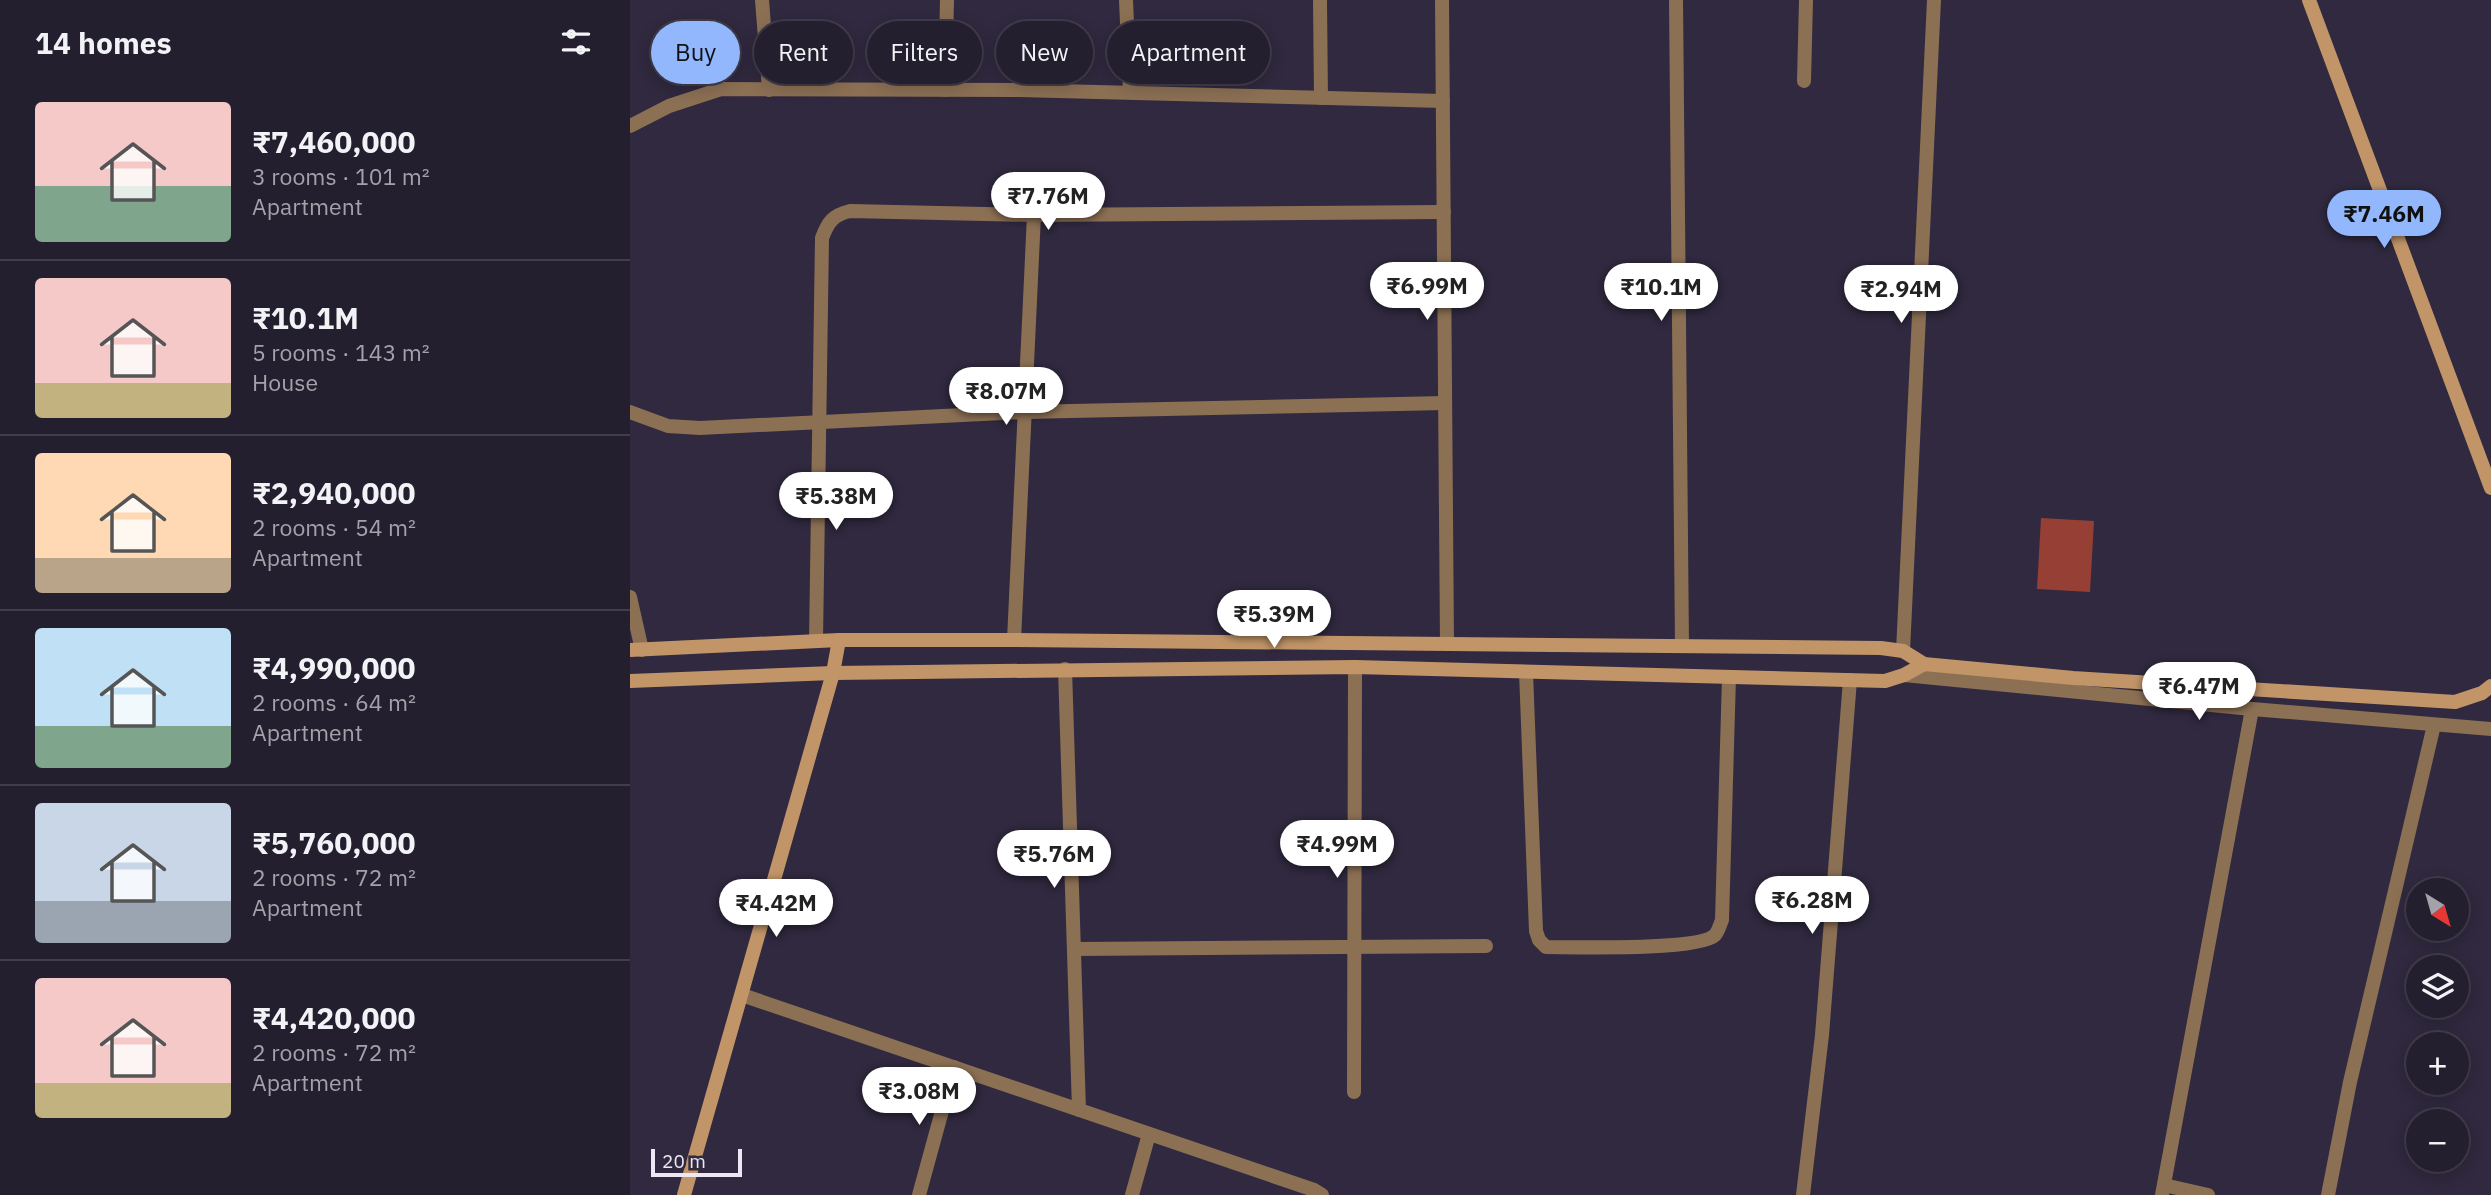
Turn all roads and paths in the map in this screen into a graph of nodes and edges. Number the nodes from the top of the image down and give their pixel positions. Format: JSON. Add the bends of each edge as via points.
{"nodes":[{"id":1,"x":762,"y":0,"type":"edge"},
{"id":2,"x":947,"y":0,"type":"edge"},
{"id":3,"x":1126,"y":0,"type":"edge"},
{"id":4,"x":1320,"y":0,"type":"edge"},
{"id":5,"x":1442,"y":0,"type":"edge"},
{"id":6,"x":1676,"y":0,"type":"edge"},
{"id":7,"x":1807,"y":0,"type":"edge"},
{"id":8,"x":1934,"y":0,"type":"edge"},
{"id":9,"x":2309,"y":0,"type":"edge"},
{"id":10,"x":1804,"y":81,"type":"dead end"},
{"id":11,"x":769,"y":90,"type":"junction"},
{"id":12,"x":945,"y":90,"type":"junction"},
{"id":13,"x":1130,"y":92,"type":"junction"},
{"id":14,"x":1321,"y":97,"type":"junction"},
{"id":15,"x":1443,"y":101,"type":"junction"},
{"id":16,"x":630,"y":126,"type":"edge"},
{"id":17,"x":1444,"y":212,"type":"junction"},
{"id":18,"x":1034,"y":215,"type":"junction"},
{"id":19,"x":1445,"y":403,"type":"junction"},
{"id":20,"x":630,"y":412,"type":"edge"},
{"id":21,"x":1024,"y":412,"type":"junction"},
{"id":22,"x":821,"y":422,"type":"junction"},
{"id":23,"x":2491,"y":488,"type":"edge"},
{"id":24,"x":630,"y":597,"type":"edge"},
{"id":25,"x":839,"y":640,"type":"junction"},
{"id":26,"x":1014,"y":640,"type":"junction"},
{"id":27,"x":816,"y":641,"type":"junction"},
{"id":28,"x":1447,"y":644,"type":"junction"},
{"id":29,"x":1682,"y":646,"type":"junction"},
{"id":30,"x":636,"y":650,"type":"edge"},
{"id":31,"x":1903,"y":651,"type":"junction"},
{"id":32,"x":1924,"y":664,"type":"junction"},
{"id":33,"x":1355,"y":667,"type":"junction"},
{"id":34,"x":1065,"y":669,"type":"junction"},
{"id":35,"x":1526,"y":672,"type":"junction"},
{"id":36,"x":833,"y":673,"type":"junction"},
{"id":37,"x":1904,"y":675,"type":"junction"},
{"id":38,"x":1729,"y":677,"type":"junction"},
{"id":39,"x":1850,"y":680,"type":"junction"},
{"id":40,"x":630,"y":681,"type":"edge"},
{"id":41,"x":2491,"y":686,"type":"edge"},
{"id":42,"x":2252,"y":709,"type":"junction"},
{"id":43,"x":2434,"y":725,"type":"junction"},
{"id":44,"x":2491,"y":729,"type":"edge"},
{"id":45,"x":1486,"y":946,"type":"dead end"},
{"id":46,"x":1074,"y":949,"type":"junction"},
{"id":47,"x":1354,"y":949,"type":"junction"},
{"id":48,"x":742,"y":995,"type":"junction"},
{"id":49,"x":954,"y":1067,"type":"junction"},
{"id":50,"x":1354,"y":1092,"type":"dead end"},
{"id":51,"x":1079,"y":1110,"type":"junction"},
{"id":52,"x":1149,"y":1134,"type":"junction"},
{"id":53,"x":2163,"y":1190,"type":"edge"},
{"id":54,"x":684,"y":1195,"type":"edge"},
{"id":55,"x":919,"y":1195,"type":"edge"},
{"id":56,"x":1132,"y":1195,"type":"edge"},
{"id":57,"x":1322,"y":1195,"type":"edge"},
{"id":58,"x":1803,"y":1195,"type":"edge"},
{"id":59,"x":2208,"y":1195,"type":"edge"},
{"id":60,"x":2328,"y":1195,"type":"edge"}],
"edges":[{"from":1,"to":11,"type":"street"},
{"from":2,"to":12,"type":"street"},
{"from":3,"to":13,"type":"street"},
{"from":4,"to":14,"type":"street"},
{"from":5,"to":15,"type":"street"},
{"from":6,"to":29,"type":"street"},
{"from":7,"to":10,"type":"street"},
{"from":8,"to":31,"type":"street"},
{"from":9,"to":23,"type":"main road"},
{"from":11,"to":12,"type":"street"},
{"from":11,"to":16,"type":"street","via":[[721,89],[669,106]]},
{"from":12,"to":13,"type":"street"},
{"from":13,"to":14,"type":"street"},
{"from":14,"to":15,"type":"street"},
{"from":15,"to":17,"type":"street"},
{"from":17,"to":18,"type":"street"},
{"from":17,"to":19,"type":"street"},
{"from":18,"to":21,"type":"street"},
{"from":18,"to":22,"type":"street","via":[[850,211],[835,215],[822,237]]},
{"from":19,"to":21,"type":"street"},
{"from":19,"to":28,"type":"street"},
{"from":20,"to":22,"type":"street","via":[[668,426],[700,428]]},
{"from":21,"to":22,"type":"street"},
{"from":21,"to":26,"type":"street"},
{"from":22,"to":27,"type":"street"},
{"from":24,"to":30,"type":"street"},
{"from":25,"to":26,"type":"main road"},
{"from":25,"to":27,"type":"main road"},
{"from":25,"to":36,"type":"main road"},
{"from":26,"to":28,"type":"main road"},
{"from":27,"to":30,"type":"main road"},
{"from":28,"to":29,"type":"main road"},
{"from":29,"to":31,"type":"main road"},
{"from":31,"to":32,"type":"main road"},
{"from":32,"to":37,"type":"main road"},
{"from":32,"to":41,"type":"main road","via":[[2455,702]]},
{"from":33,"to":34,"type":"main road"},
{"from":33,"to":35,"type":"main road"},
{"from":33,"to":47,"type":"street"},
{"from":34,"to":36,"type":"main road"},
{"from":34,"to":46,"type":"street"},
{"from":35,"to":38,"type":"main road"},
{"from":35,"to":38,"type":"street","via":[[1536,931],[1546,947],[1701,942],[1715,935],[1722,920]]},
{"from":36,"to":40,"type":"main road"},
{"from":36,"to":48,"type":"main road"},
{"from":37,"to":39,"type":"main road","via":[[1885,681]]},
{"from":37,"to":42,"type":"street"},
{"from":38,"to":39,"type":"main road"},
{"from":39,"to":58,"type":"street","via":[[1822,1035]]},
{"from":42,"to":43,"type":"street"},
{"from":42,"to":53,"type":"street"},
{"from":43,"to":44,"type":"street"},
{"from":43,"to":60,"type":"street"},
{"from":45,"to":47,"type":"street"},
{"from":46,"to":47,"type":"street"},
{"from":46,"to":51,"type":"street"},
{"from":47,"to":50,"type":"street"},
{"from":48,"to":49,"type":"street"},
{"from":48,"to":54,"type":"main road"},
{"from":49,"to":51,"type":"street"},
{"from":49,"to":55,"type":"street"},
{"from":51,"to":52,"type":"street"},
{"from":52,"to":56,"type":"street"},
{"from":52,"to":57,"type":"street"},
{"from":53,"to":59,"type":"street"}]}
